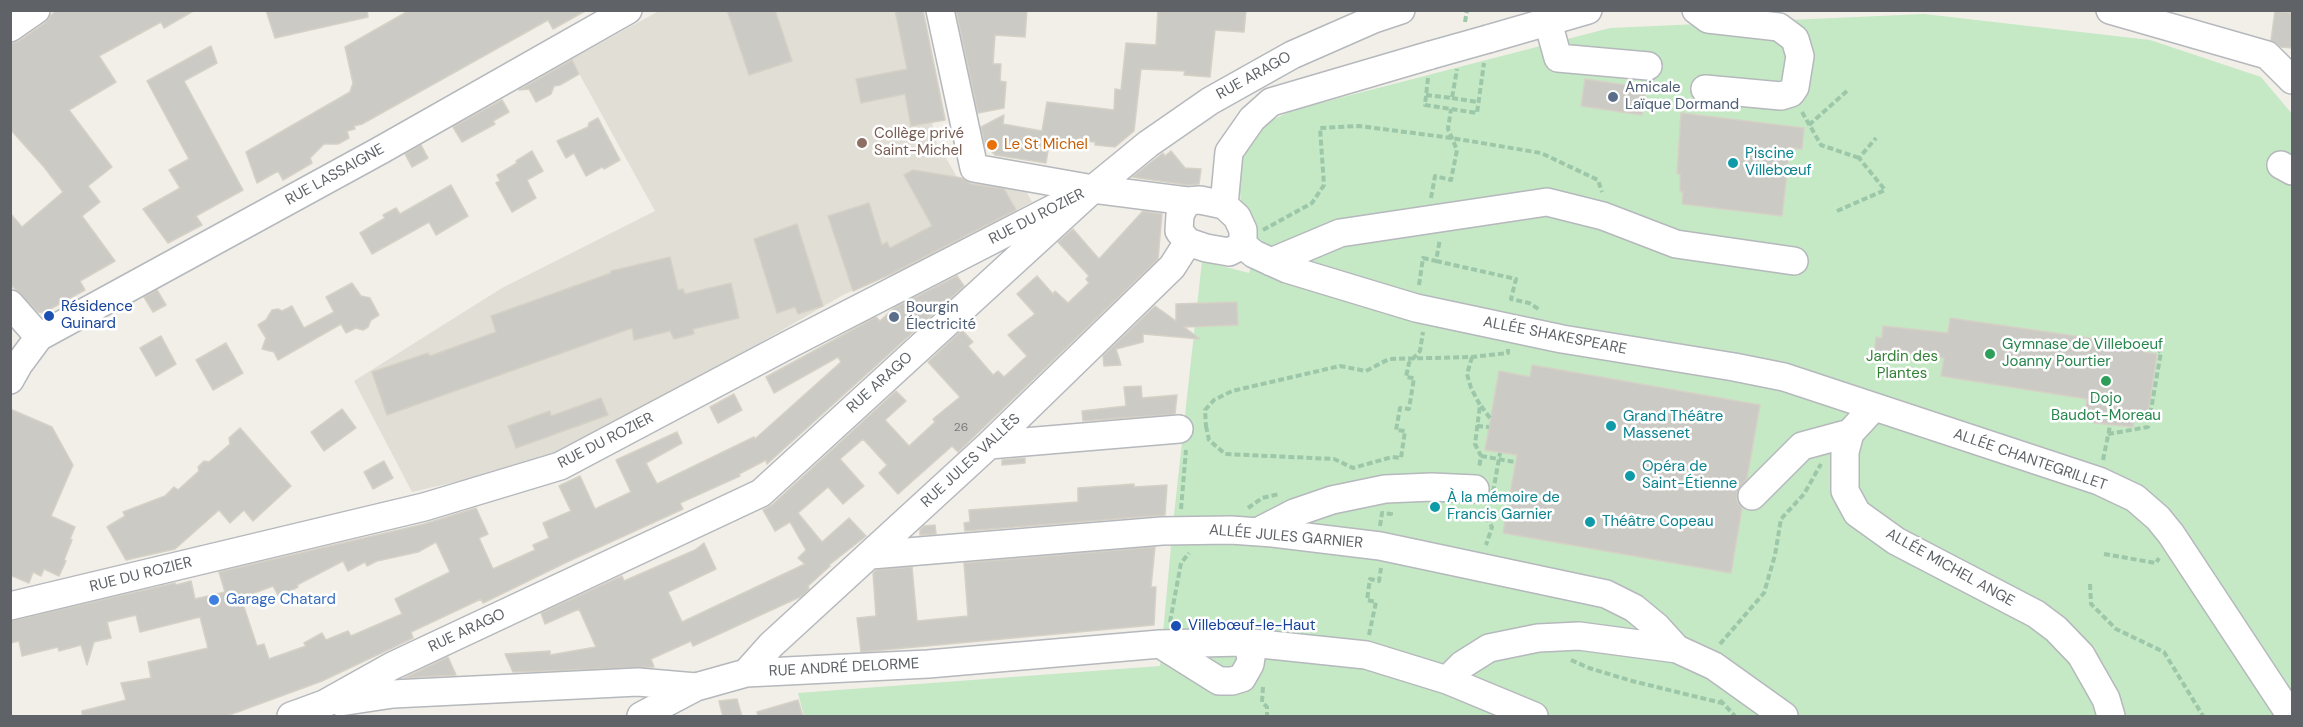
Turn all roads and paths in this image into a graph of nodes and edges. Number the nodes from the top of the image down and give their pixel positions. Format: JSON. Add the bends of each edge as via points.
{"nodes":[{"id":1,"x":36,"y":10,"type":"edge"},
{"id":2,"x":628,"y":10,"type":"edge"},
{"id":3,"x":940,"y":10,"type":"edge"},
{"id":4,"x":1401,"y":10,"type":"edge"},
{"id":5,"x":1588,"y":10,"type":"edge"},
{"id":6,"x":1696,"y":10,"type":"edge"},
{"id":7,"x":2109,"y":10,"type":"edge"},
{"id":8,"x":1548,"y":22,"type":"junction"},
{"id":9,"x":10,"y":28,"type":"edge"},
{"id":10,"x":1488,"y":39,"type":"junction"},
{"id":11,"x":1458,"y":60,"type":"dead end"},
{"id":12,"x":1648,"y":66,"type":"dead end"},
{"id":13,"x":2292,"y":81,"type":"edge"},
{"id":14,"x":1705,"y":89,"type":"dead end"},
{"id":15,"x":1848,"y":90,"type":"dead end"},
{"id":16,"x":1791,"y":93,"type":"junction"},
{"id":17,"x":1426,"y":95,"type":"dead end"},
{"id":18,"x":1452,"y":98,"type":"junction"},
{"id":19,"x":1478,"y":102,"type":"junction"},
{"id":20,"x":1425,"y":105,"type":"dead end"},
{"id":21,"x":1451,"y":109,"type":"junction"},
{"id":22,"x":1809,"y":125,"type":"junction"},
{"id":23,"x":1452,"y":138,"type":"junction"},
{"id":24,"x":1876,"y":138,"type":"dead end"},
{"id":25,"x":1859,"y":158,"type":"junction"},
{"id":26,"x":1434,"y":184,"type":"dead end"},
{"id":27,"x":1093,"y":189,"type":"junction"},
{"id":28,"x":1187,"y":201,"type":"junction"},
{"id":29,"x":1224,"y":205,"type":"junction"},
{"id":30,"x":1837,"y":211,"type":"dead end"},
{"id":31,"x":1603,"y":216,"type":"junction"},
{"id":32,"x":1243,"y":241,"type":"junction"},
{"id":33,"x":1188,"y":242,"type":"junction"},
{"id":34,"x":1794,"y":261,"type":"dead end"},
{"id":35,"x":1271,"y":262,"type":"junction"},
{"id":36,"x":1418,"y":287,"type":"dead end"},
{"id":37,"x":1528,"y":303,"type":"dead end"},
{"id":38,"x":10,"y":304,"type":"edge"},
{"id":39,"x":1424,"y":327,"type":"dead end"},
{"id":40,"x":39,"y":337,"type":"junction"},
{"id":41,"x":2150,"y":343,"type":"dead end"},
{"id":42,"x":1509,"y":346,"type":"dead end"},
{"id":43,"x":1415,"y":357,"type":"junction"},
{"id":44,"x":1472,"y":357,"type":"junction"},
{"id":45,"x":10,"y":380,"type":"edge"},
{"id":46,"x":1480,"y":405,"type":"junction"},
{"id":47,"x":1873,"y":408,"type":"junction"},
{"id":48,"x":1491,"y":418,"type":"dead end"},
{"id":49,"x":1477,"y":426,"type":"junction"},
{"id":50,"x":2110,"y":426,"type":"dead end"},
{"id":51,"x":1489,"y":428,"type":"dead end"},
{"id":52,"x":1191,"y":432,"type":"junction"},
{"id":53,"x":1850,"y":434,"type":"junction"},
{"id":54,"x":2108,"y":434,"type":"junction"},
{"id":55,"x":1818,"y":440,"type":"junction"},
{"id":56,"x":989,"y":445,"type":"junction"},
{"id":57,"x":1500,"y":453,"type":"dead end"},
{"id":58,"x":1515,"y":462,"type":"dead end"},
{"id":59,"x":2099,"y":481,"type":"junction"},
{"id":60,"x":1483,"y":496,"type":"junction"},
{"id":61,"x":1752,"y":496,"type":"dead end"},
{"id":62,"x":1257,"y":532,"type":"junction"},
{"id":63,"x":2171,"y":534,"type":"junction"},
{"id":64,"x":1184,"y":541,"type":"junction"},
{"id":65,"x":1485,"y":550,"type":"dead end"},
{"id":66,"x":2104,"y":554,"type":"dead end"},
{"id":67,"x":871,"y":555,"type":"junction"},
{"id":68,"x":1380,"y":572,"type":"dead end"},
{"id":69,"x":2090,"y":584,"type":"dead end"},
{"id":70,"x":10,"y":606,"type":"edge"},
{"id":71,"x":1374,"y":610,"type":"dead end"},
{"id":72,"x":1242,"y":642,"type":"junction"},
{"id":73,"x":1163,"y":644,"type":"junction"},
{"id":74,"x":1677,"y":649,"type":"junction"},
{"id":75,"x":1713,"y":652,"type":"dead end"},
{"id":76,"x":1569,"y":660,"type":"dead end"},
{"id":77,"x":746,"y":673,"type":"junction"},
{"id":78,"x":1447,"y":680,"type":"junction"},
{"id":79,"x":696,"y":687,"type":"junction"},
{"id":80,"x":326,"y":710,"type":"edge"},
{"id":81,"x":291,"y":717,"type":"edge"},
{"id":82,"x":641,"y":717,"type":"edge"},
{"id":83,"x":1534,"y":717,"type":"edge"},
{"id":84,"x":1735,"y":717,"type":"edge"},
{"id":85,"x":1784,"y":717,"type":"edge"},
{"id":86,"x":2111,"y":717,"type":"edge"},
{"id":87,"x":2203,"y":717,"type":"edge"},
{"id":88,"x":2291,"y":717,"type":"edge"}],
"edges":[{"from":1,"to":9,"type":"street"},
{"from":2,"to":40,"type":"street","name":"RUE LASSAIGNE"},
{"from":3,"to":27,"type":"street","via":[[974,168]]},
{"from":4,"to":27,"type":"street","name":"RUE ARAGO","via":[[1292,55],[1210,101]]},
{"from":5,"to":8,"type":"street"},
{"from":6,"to":16,"type":"street","via":[[1708,19],[1779,27],[1795,39],[1800,56]]},
{"from":7,"to":13,"type":"street","via":[[2267,55]]},
{"from":8,"to":10,"type":"street"},
{"from":8,"to":12,"type":"street","via":[[1558,58]]},
{"from":10,"to":19,"type":"path"},
{"from":10,"to":29,"type":"street","bridge":true,"via":[[1271,102],[1252,119],[1230,152]]},
{"from":11,"to":18,"type":"path"},
{"from":14,"to":16,"type":"street","via":[[1781,96]]},
{"from":15,"to":22,"type":"path"},
{"from":16,"to":22,"type":"path"},
{"from":17,"to":18,"type":"path"},
{"from":18,"to":19,"type":"path"},
{"from":19,"to":21,"type":"path","via":[[1477,112]]},
{"from":20,"to":21,"type":"path"},
{"from":21,"to":23,"type":"path","via":[[1448,129]]},
{"from":22,"to":25,"type":"path","via":[[1821,145]]},
{"from":23,"to":26,"type":"path","via":[[1457,150],[1451,180],[1435,176]]},
{"from":23,"to":31,"type":"path","via":[[1541,153],[1598,180],[1608,209]]},
{"from":23,"to":32,"type":"path","via":[[1359,126],[1320,128],[1324,185],[1312,203]]},
{"from":24,"to":25,"type":"path"},
{"from":25,"to":30,"type":"path","via":[[1885,190]]},
{"from":27,"to":28,"type":"street"},
{"from":27,"to":70,"type":"street","name":"RUE DU ROZIER","via":[[560,466],[424,507]]},
{"from":27,"to":80,"type":"street","name":"RUE ARAGO","via":[[760,493],[392,666]]},
{"from":28,"to":29,"type":"street"},
{"from":28,"to":33,"type":"street","via":[[1180,215],[1179,231]]},
{"from":29,"to":32,"type":"street","via":[[1237,217]]},
{"from":31,"to":34,"type":"street","via":[[1676,244]]},
{"from":31,"to":35,"type":"street","via":[[1547,202],[1340,233]]},
{"from":32,"to":33,"type":"street","via":[[1229,252]]},
{"from":32,"to":35,"type":"street","name":"ALLÉE SHAKESPEARE","via":[[1254,254]]},
{"from":33,"to":56,"type":"street","name":"RUE JULES VALLÈS","via":[[1172,267]]},
{"from":35,"to":47,"type":"street","name":"ALLÉE SHAKESPEARE","via":[[1416,308],[1562,339],[1785,377]]},
{"from":36,"to":37,"type":"path","via":[[1423,258],[1436,258],[1516,279],[1511,299]]},
{"from":38,"to":40,"type":"street"},
{"from":39,"to":43,"type":"path","via":[[1420,351]]},
{"from":40,"to":45,"type":"street"},
{"from":41,"to":54,"type":"path","via":[[2162,352],[2148,427]]},
{"from":42,"to":44,"type":"path","via":[[1508,353]]},
{"from":43,"to":44,"type":"path"},
{"from":43,"to":52,"type":"path","via":[[1389,359],[1366,371],[1340,366],[1232,391],[1214,400]]},
{"from":43,"to":52,"type":"path","via":[[1406,376],[1414,378],[1409,409],[1400,408],[1396,430],[1405,431],[1401,458],[1353,468],[1334,459],[1225,454],[1209,440]]},
{"from":44,"to":46,"type":"path","via":[[1467,374]]},
{"from":46,"to":48,"type":"path"},
{"from":46,"to":49,"type":"path"},
{"from":47,"to":53,"type":"street"},
{"from":47,"to":59,"type":"street","name":"ALLÉE CHANTEGRILLET"},
{"from":49,"to":51,"type":"path"},
{"from":49,"to":58,"type":"path","via":[[1475,444],[1481,456]]},
{"from":50,"to":54,"type":"path"},
{"from":52,"to":56,"type":"street"},
{"from":52,"to":64,"type":"path"},
{"from":53,"to":55,"type":"street"},
{"from":53,"to":86,"type":"street","name":"ALLÉE MICHEL ANGE","via":[[1845,452],[1845,491],[1857,513],[1896,542],[2036,614],[2056,629],[2081,655],[2106,699]]},
{"from":54,"to":59,"type":"path"},
{"from":55,"to":61,"type":"street","via":[[1802,446]]},
{"from":55,"to":75,"type":"path","via":[[1822,463],[1804,494],[1781,519],[1764,592]]},
{"from":56,"to":67,"type":"street","name":"RUE JULES VALLÈS"},
{"from":57,"to":60,"type":"path","bridge":true},
{"from":59,"to":63,"type":"street","name":"ALLÉE CHANTEGRILLET","via":[[2135,498]]},
{"from":60,"to":62,"type":"street","via":[[1432,487],[1385,489],[1332,500]]},
{"from":60,"to":65,"type":"path","via":[[1492,527]]},
{"from":62,"to":64,"type":"street","name":"ALLÉE JULES GARNIER"},
{"from":62,"to":74,"type":"street","name":"ALLÉE JULES GARNIER","via":[[1380,546],[1606,594],[1634,608]]},
{"from":63,"to":66,"type":"path","via":[[2156,563]]},
{"from":63,"to":88,"type":"street","name":"ALLÉE CHANTEGRILLET"},
{"from":64,"to":67,"type":"street","name":"ALLÉE JULES GARNIER"},
{"from":64,"to":73,"type":"path"},
{"from":67,"to":77,"type":"street","name":"RUE JULES VALLÈS","via":[[771,645]]},
{"from":68,"to":71,"type":"path","via":[[1379,581],[1370,579],[1367,600],[1376,602]]},
{"from":69,"to":87,"type":"path","via":[[2091,604],[2116,629],[2164,652]]},
{"from":72,"to":73,"type":"street","name":"RUE ANDRÉ DELORME"},
{"from":72,"to":73,"type":"street","via":[[1248,648],[1250,664],[1242,678],[1232,681],[1219,681],[1201,672]]},
{"from":72,"to":78,"type":"street","name":"RUE ANDRÉ DELORME","via":[[1366,655]]},
{"from":73,"to":77,"type":"street","name":"RUE ANDRÉ DELORME","via":[[928,664]]},
{"from":74,"to":78,"type":"street","via":[[1579,636],[1538,638],[1489,648]]},
{"from":74,"to":85,"type":"street","via":[[1714,666]]},
{"from":76,"to":84,"type":"path","via":[[1632,681],[1721,702]]},
{"from":77,"to":79,"type":"street","name":"RUE ANDRÉ DELORME"},
{"from":78,"to":83,"type":"street","name":"RUE ANDRÉ DELORME"},
{"from":79,"to":80,"type":"street","name":"RUE ANDRÉ DELORME","via":[[638,682],[393,694]]},
{"from":79,"to":82,"type":"street"},
{"from":80,"to":81,"type":"street"}]}
